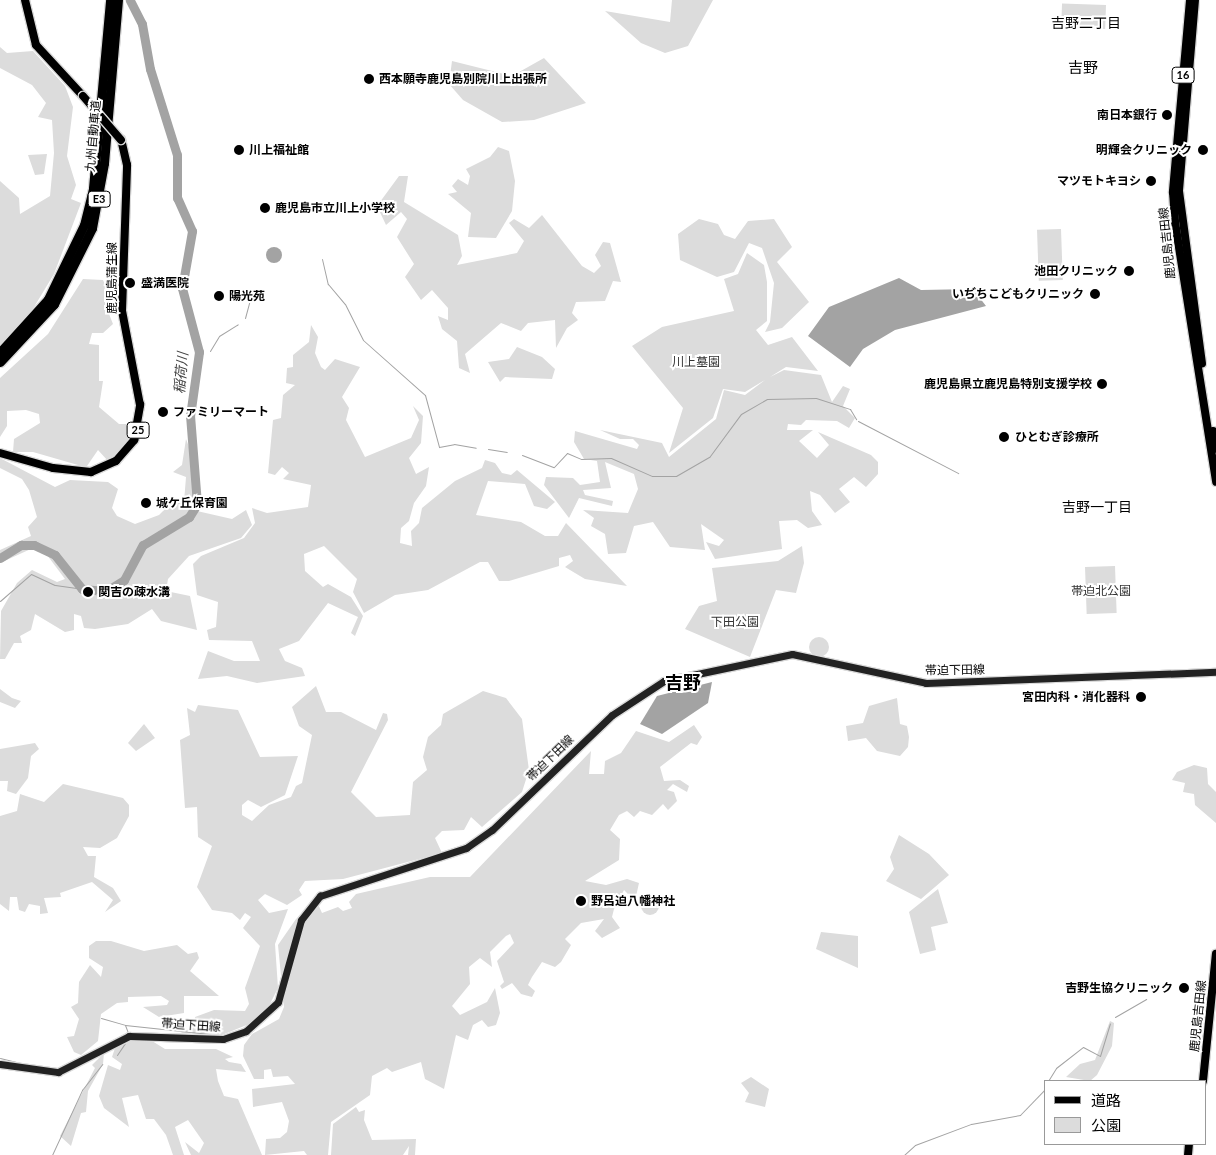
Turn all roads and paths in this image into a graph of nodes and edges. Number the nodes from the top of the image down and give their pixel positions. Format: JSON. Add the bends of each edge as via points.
{"nodes":[{"id":1,"x":25,"y":0,"type":"edge"},
{"id":2,"x":1190,"y":0,"type":"edge"},
{"id":3,"x":1195,"y":0,"type":"edge"},
{"id":4,"x":115,"y":1,"type":"edge"},
{"id":5,"x":0,"y":352,"type":"edge"},
{"id":6,"x":0,"y":362,"type":"edge"},
{"id":7,"x":1216,"y":449,"type":"edge"},
{"id":8,"x":0,"y":453,"type":"edge"},
{"id":9,"x":1216,"y":482,"type":"edge"},
{"id":10,"x":1216,"y":672,"type":"edge"},
{"id":11,"x":1216,"y":954,"type":"edge"},
{"id":12,"x":0,"y":1064,"type":"edge"},
{"id":13,"x":1203,"y":1080,"type":"edge"}],
"edges":[{"from":1,"to":8,"type":"main road","name":"鹿児島蒲生線","number":"25","bridge":true,"via":[[36,45],[121,140],[127,165],[122,311],[140,405],[134,440],[116,461],[91,472],[53,468]]},
{"from":2,"to":9,"type":"main road","name":"鹿児島吉田線","number":"16","via":[[1174,183],[1175,222]]},
{"from":3,"to":7,"type":"main road","name":"鹿児島吉田線","number":"16","via":[[1180,211]]},
{"from":4,"to":5,"type":"highway","name":"九州自動車道","number":"E3","via":[[94,188],[84,225],[48,299]]},
{"from":4,"to":6,"type":"highway","name":"九州自動車道","number":"E3","via":[[104,163],[92,228],[54,304]]},
{"from":10,"to":12,"type":"main road","name":"帯迫下田線","via":[[926,683],[792,654],[664,681],[612,714],[492,830],[466,848],[320,896],[300,920],[278,1002],[246,1031],[223,1039],[129,1036],[58,1072]]},
{"from":11,"to":13,"type":"main road","name":"鹿児島吉田線"}]}
